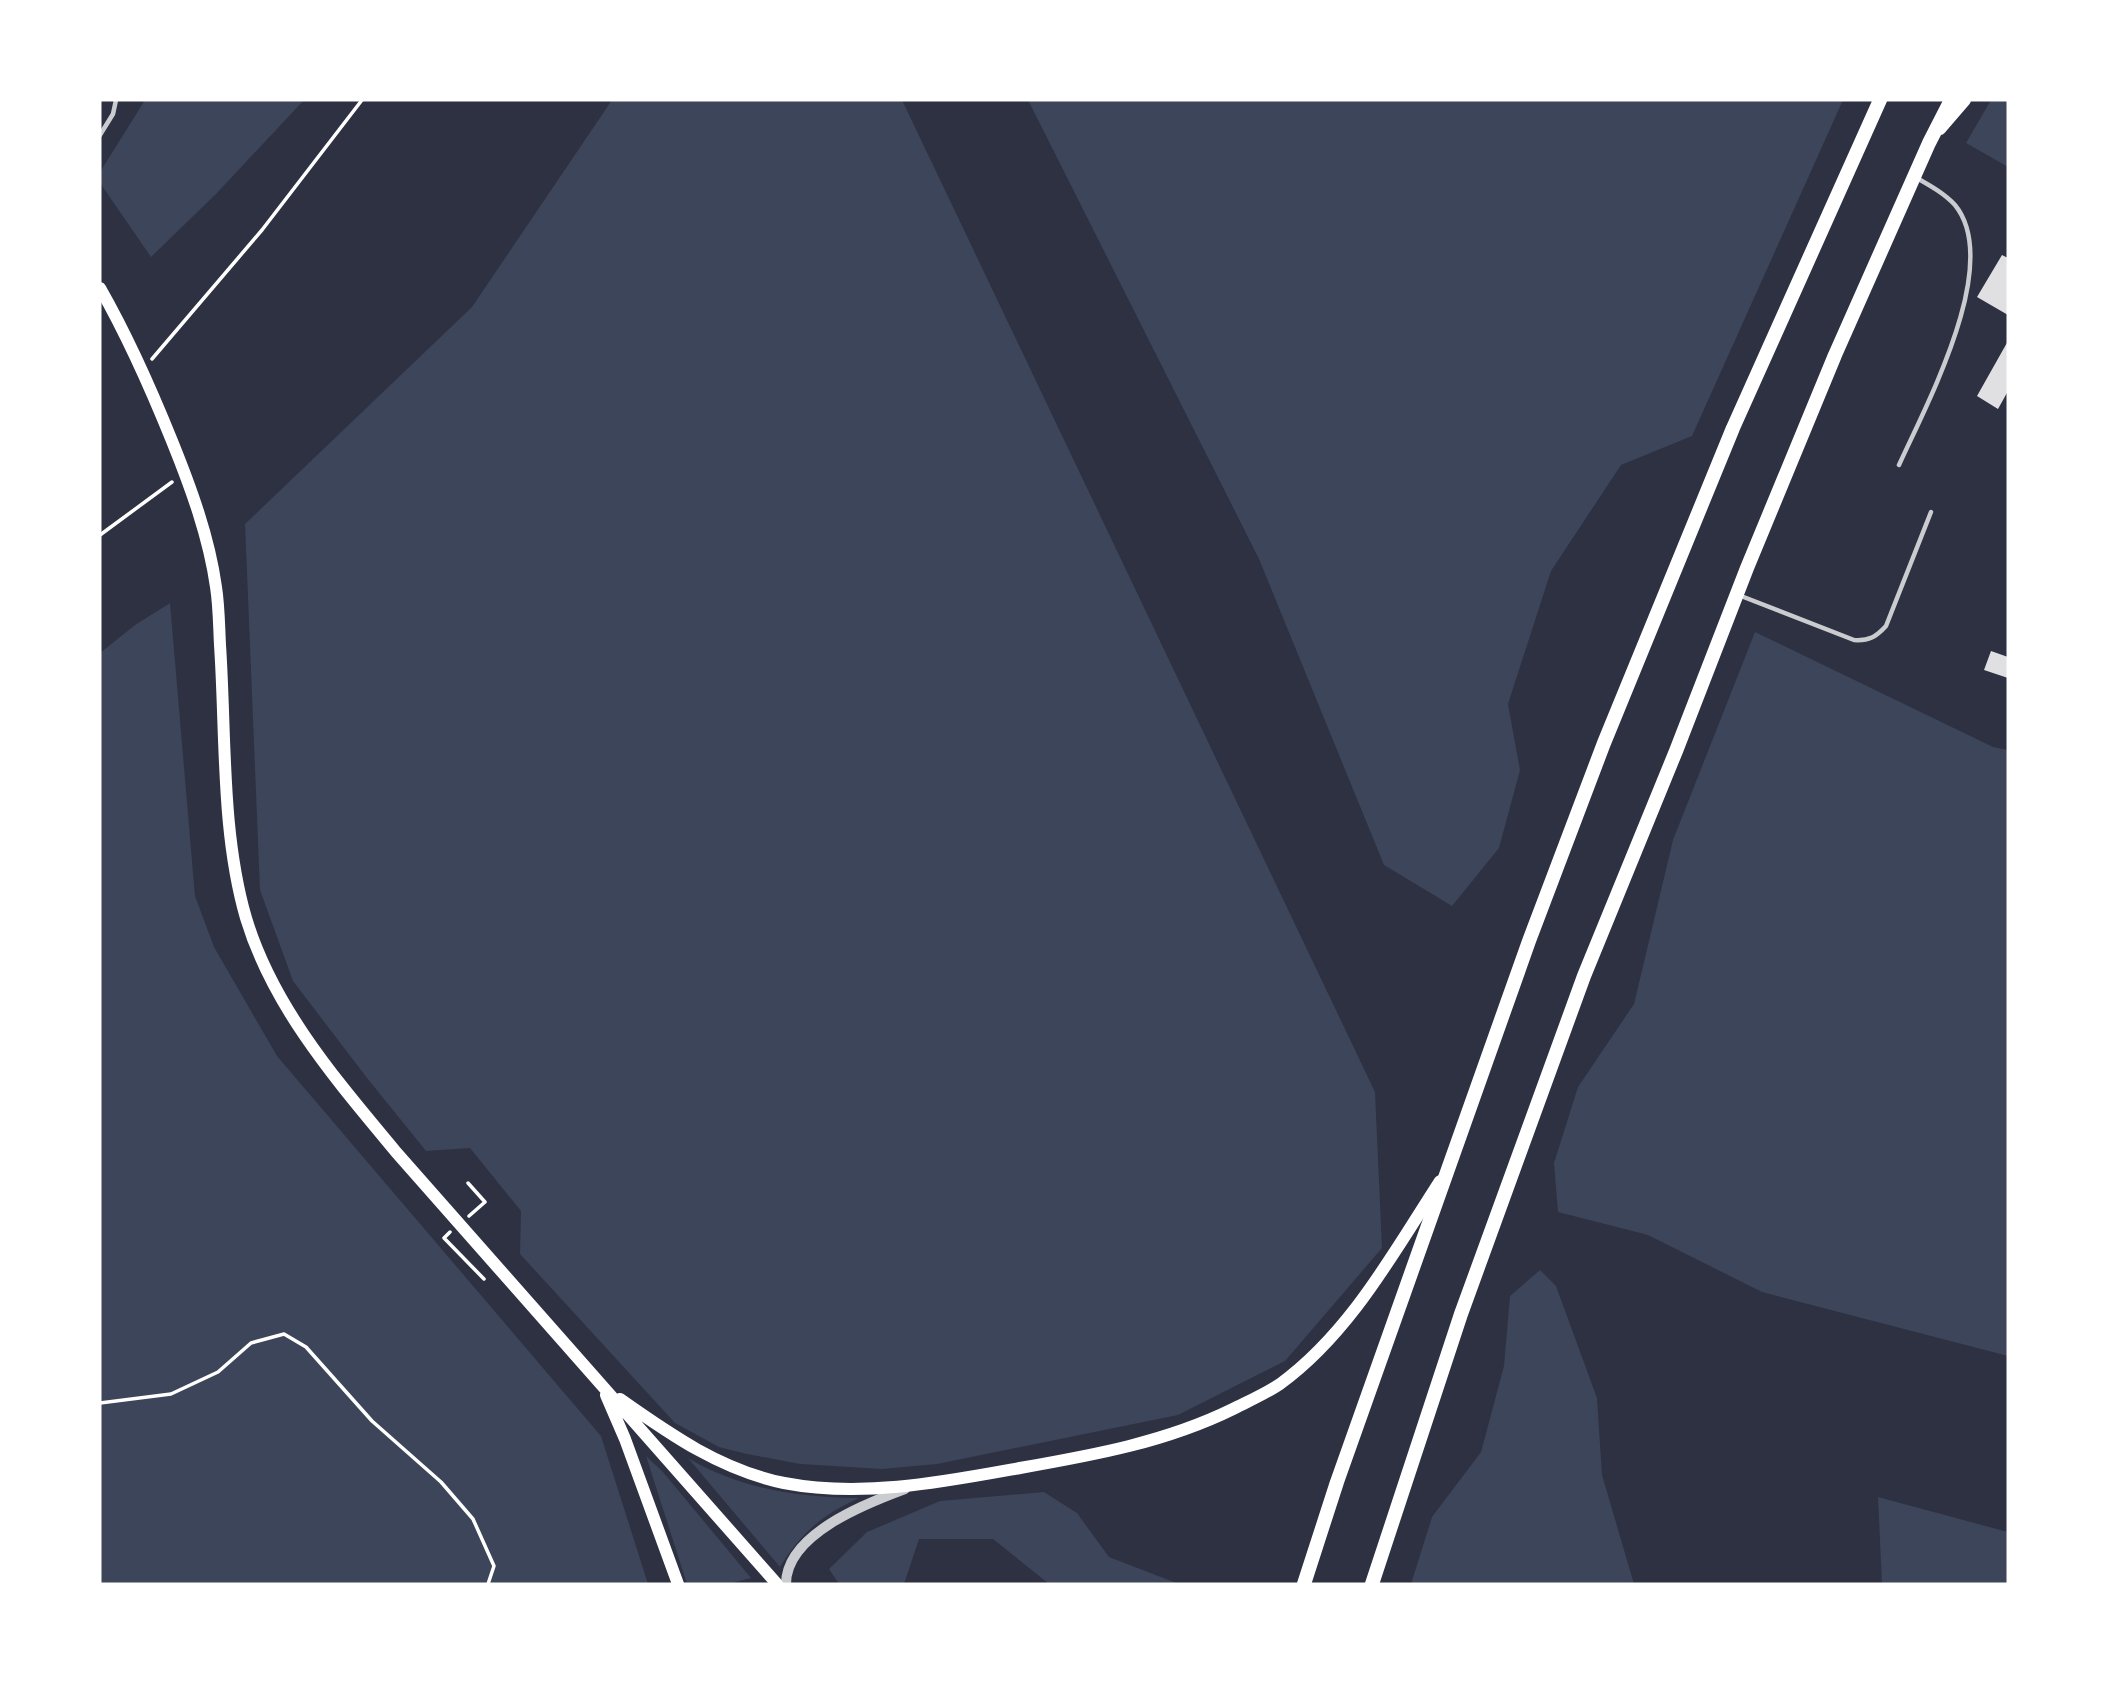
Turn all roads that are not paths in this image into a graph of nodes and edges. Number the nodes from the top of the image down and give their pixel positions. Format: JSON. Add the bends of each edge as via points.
{"nodes":[{"id":1,"x":116,"y":100,"type":"edge"},
{"id":2,"x":1880,"y":100,"type":"edge"},
{"id":3,"x":1951,"y":100,"type":"edge"},
{"id":4,"x":1965,"y":100,"type":"edge"},
{"id":5,"x":100,"y":135,"type":"edge"},
{"id":6,"x":1929,"y":143,"type":"junction"},
{"id":7,"x":1914,"y":176,"type":"junction"},
{"id":8,"x":100,"y":288,"type":"edge"},
{"id":9,"x":1899,"y":465,"type":"dead end"},
{"id":10,"x":1931,"y":512,"type":"dead end"},
{"id":11,"x":1737,"y":594,"type":"junction"},
{"id":12,"x":1448,"y":1170,"type":"junction"},
{"id":13,"x":602,"y":1385,"type":"junction"},
{"id":14,"x":916,"y":1486,"type":"junction"},
{"id":15,"x":678,"y":1584,"type":"edge"},
{"id":16,"x":777,"y":1584,"type":"edge"},
{"id":17,"x":786,"y":1584,"type":"edge"},
{"id":18,"x":1304,"y":1584,"type":"edge"},
{"id":19,"x":1372,"y":1584,"type":"edge"}],
"edges":[{"from":1,"to":5,"type":"lane"},
{"from":2,"to":12,"type":"highway","via":[[1732,428],[1609,730]]},
{"from":3,"to":6,"type":"highway"},
{"from":4,"to":6,"type":"main road"},
{"from":6,"to":7,"type":"highway"},
{"from":7,"to":9,"type":"lane","via":[[1955,205],[1970,242],[1970,265],[1950,350]]},
{"from":7,"to":11,"type":"highway"},
{"from":8,"to":13,"type":"main road","via":[[143,370],[201,520],[216,589],[234,856],[258,951],[309,1042],[345,1090]]},
{"from":10,"to":11,"type":"lane","via":[[1886,626],[1866,641]]},
{"from":11,"to":19,"type":"highway","via":[[1584,976],[1461,1314]]},
{"from":12,"to":14,"type":"main road","via":[[1381,1272],[1334,1333],[1291,1375],[1258,1397],[1180,1432],[1107,1453]]},
{"from":12,"to":18,"type":"highway"},
{"from":13,"to":14,"type":"main road","via":[[676,1438],[746,1472],[824,1487]]},
{"from":13,"to":15,"type":"main road"},
{"from":13,"to":16,"type":"main road"},
{"from":14,"to":17,"type":"street","via":[[856,1508],[823,1528],[798,1553]]}]}
